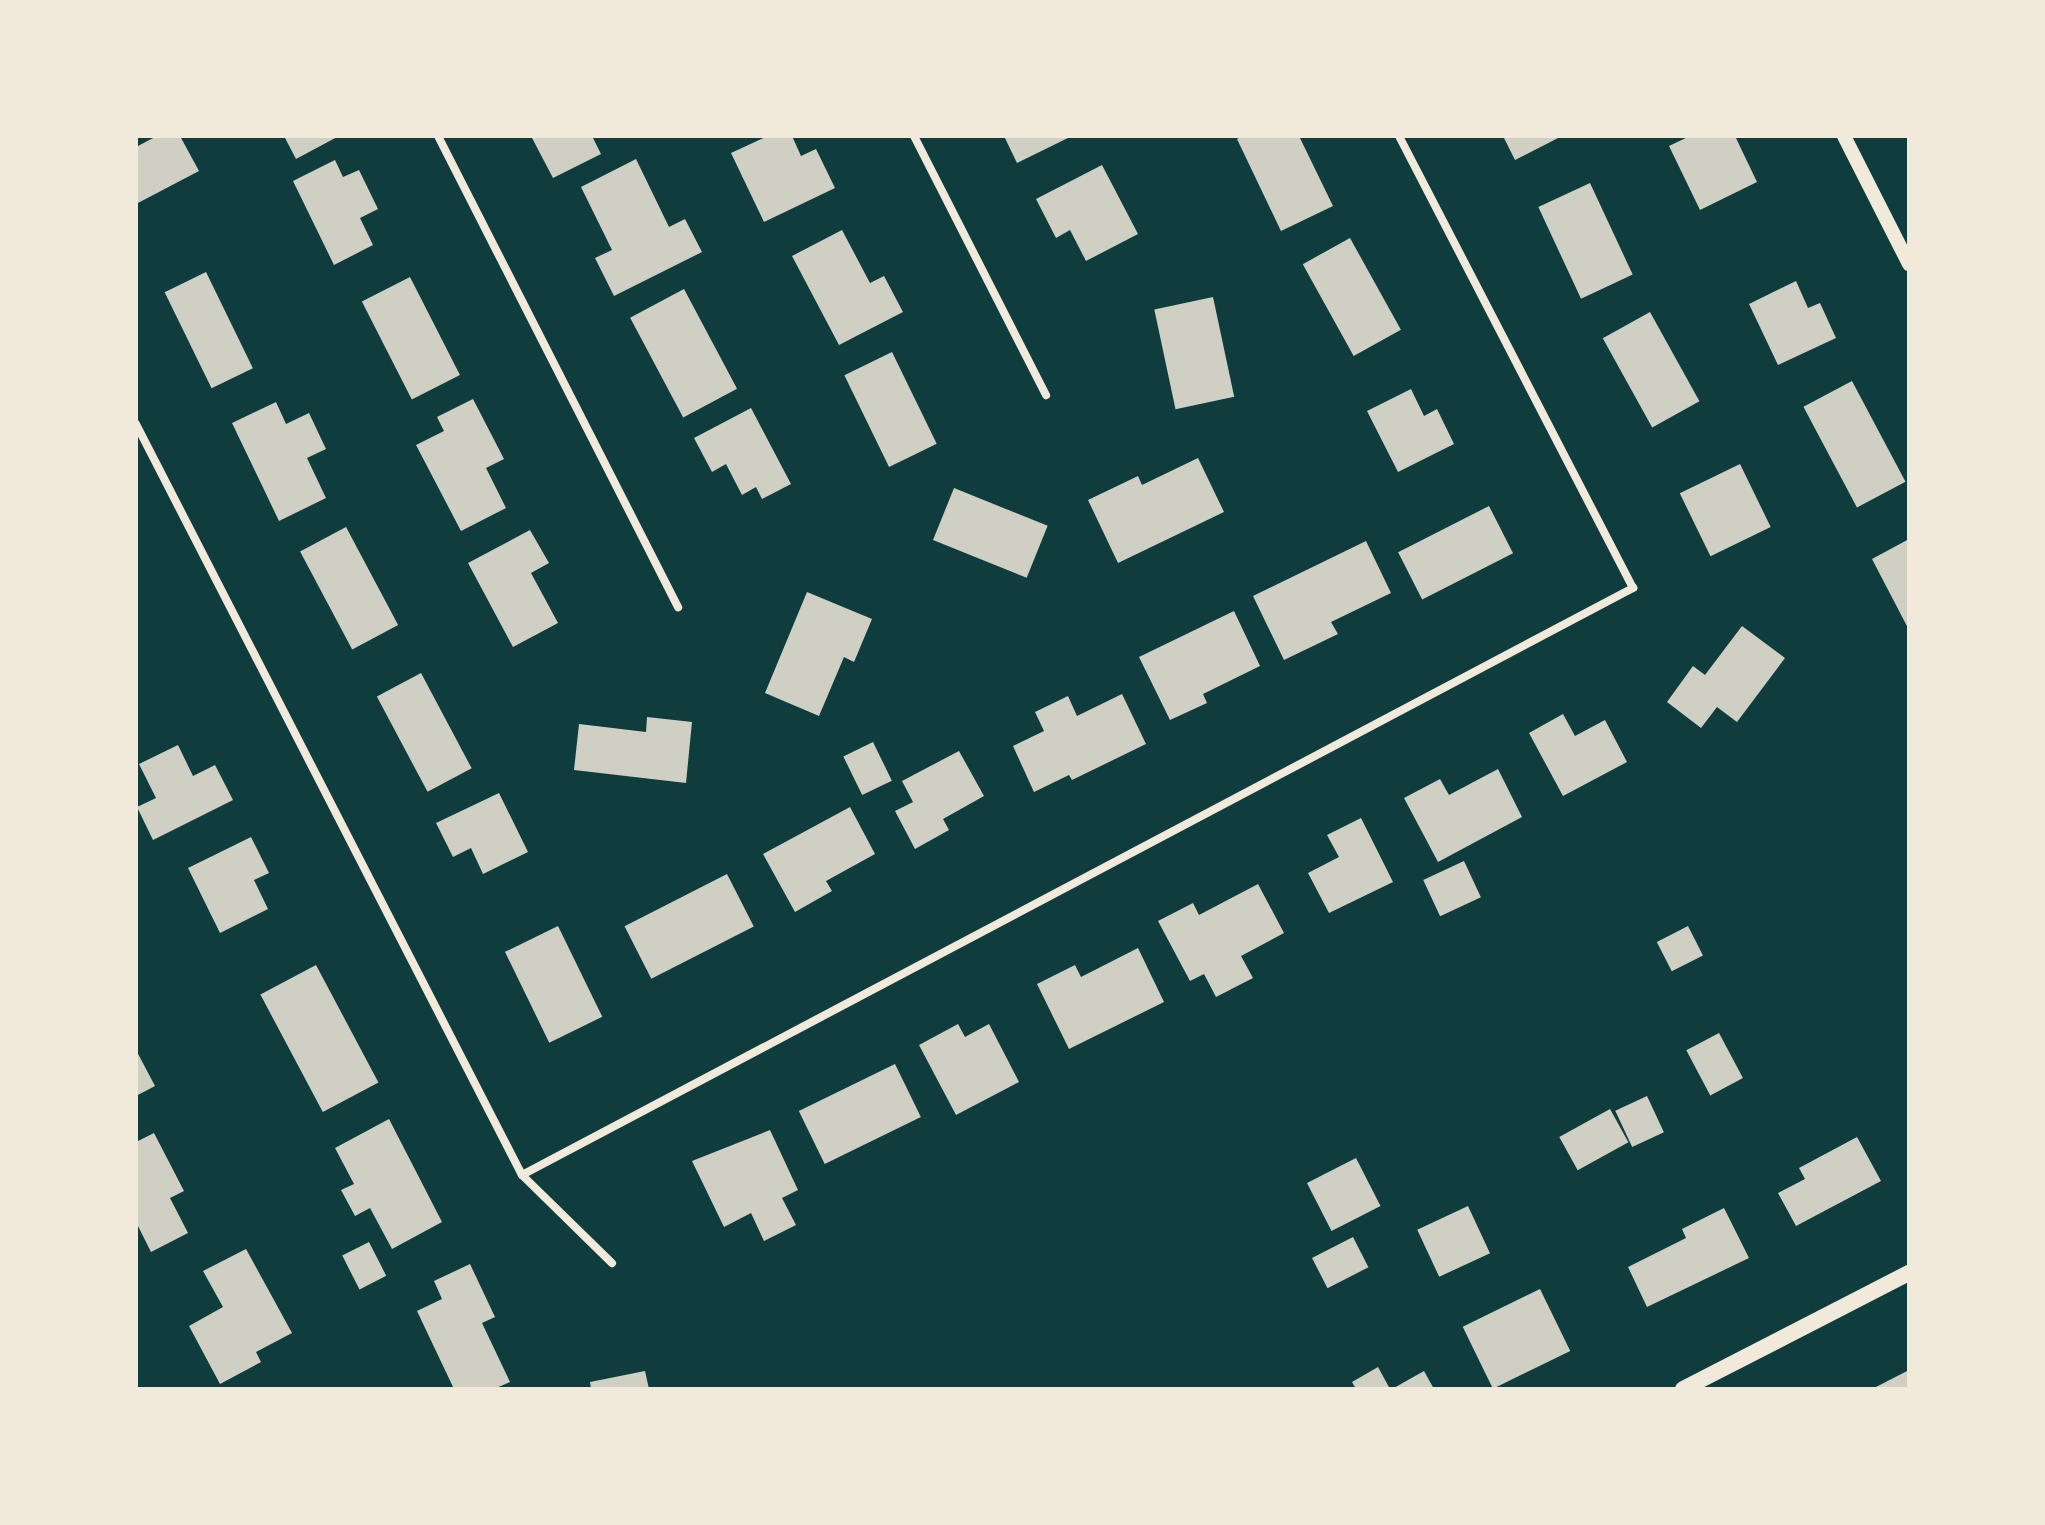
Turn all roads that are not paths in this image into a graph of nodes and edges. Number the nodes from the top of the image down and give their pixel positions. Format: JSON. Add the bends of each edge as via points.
{"nodes":[{"id":1,"x":438,"y":136,"type":"edge"},
{"id":2,"x":914,"y":136,"type":"edge"},
{"id":3,"x":1399,"y":136,"type":"edge"},
{"id":4,"x":1844,"y":136,"type":"edge"},
{"id":5,"x":1909,"y":264,"type":"edge"},
{"id":6,"x":1046,"y":395,"type":"dead end"},
{"id":7,"x":136,"y":424,"type":"edge"},
{"id":8,"x":678,"y":607,"type":"dead end"},
{"id":9,"x":522,"y":1175,"type":"junction"},
{"id":10,"x":612,"y":1263,"type":"dead end"},
{"id":11,"x":1909,"y":1273,"type":"edge"},
{"id":12,"x":1683,"y":1389,"type":"edge"}],
"edges":[{"from":1,"to":8,"type":"street"},
{"from":2,"to":6,"type":"street"},
{"from":3,"to":9,"type":"street","via":[[1633,588]]},
{"from":4,"to":5,"type":"street"},
{"from":7,"to":9,"type":"street"},
{"from":9,"to":10,"type":"street"},
{"from":11,"to":12,"type":"main road"}]}
